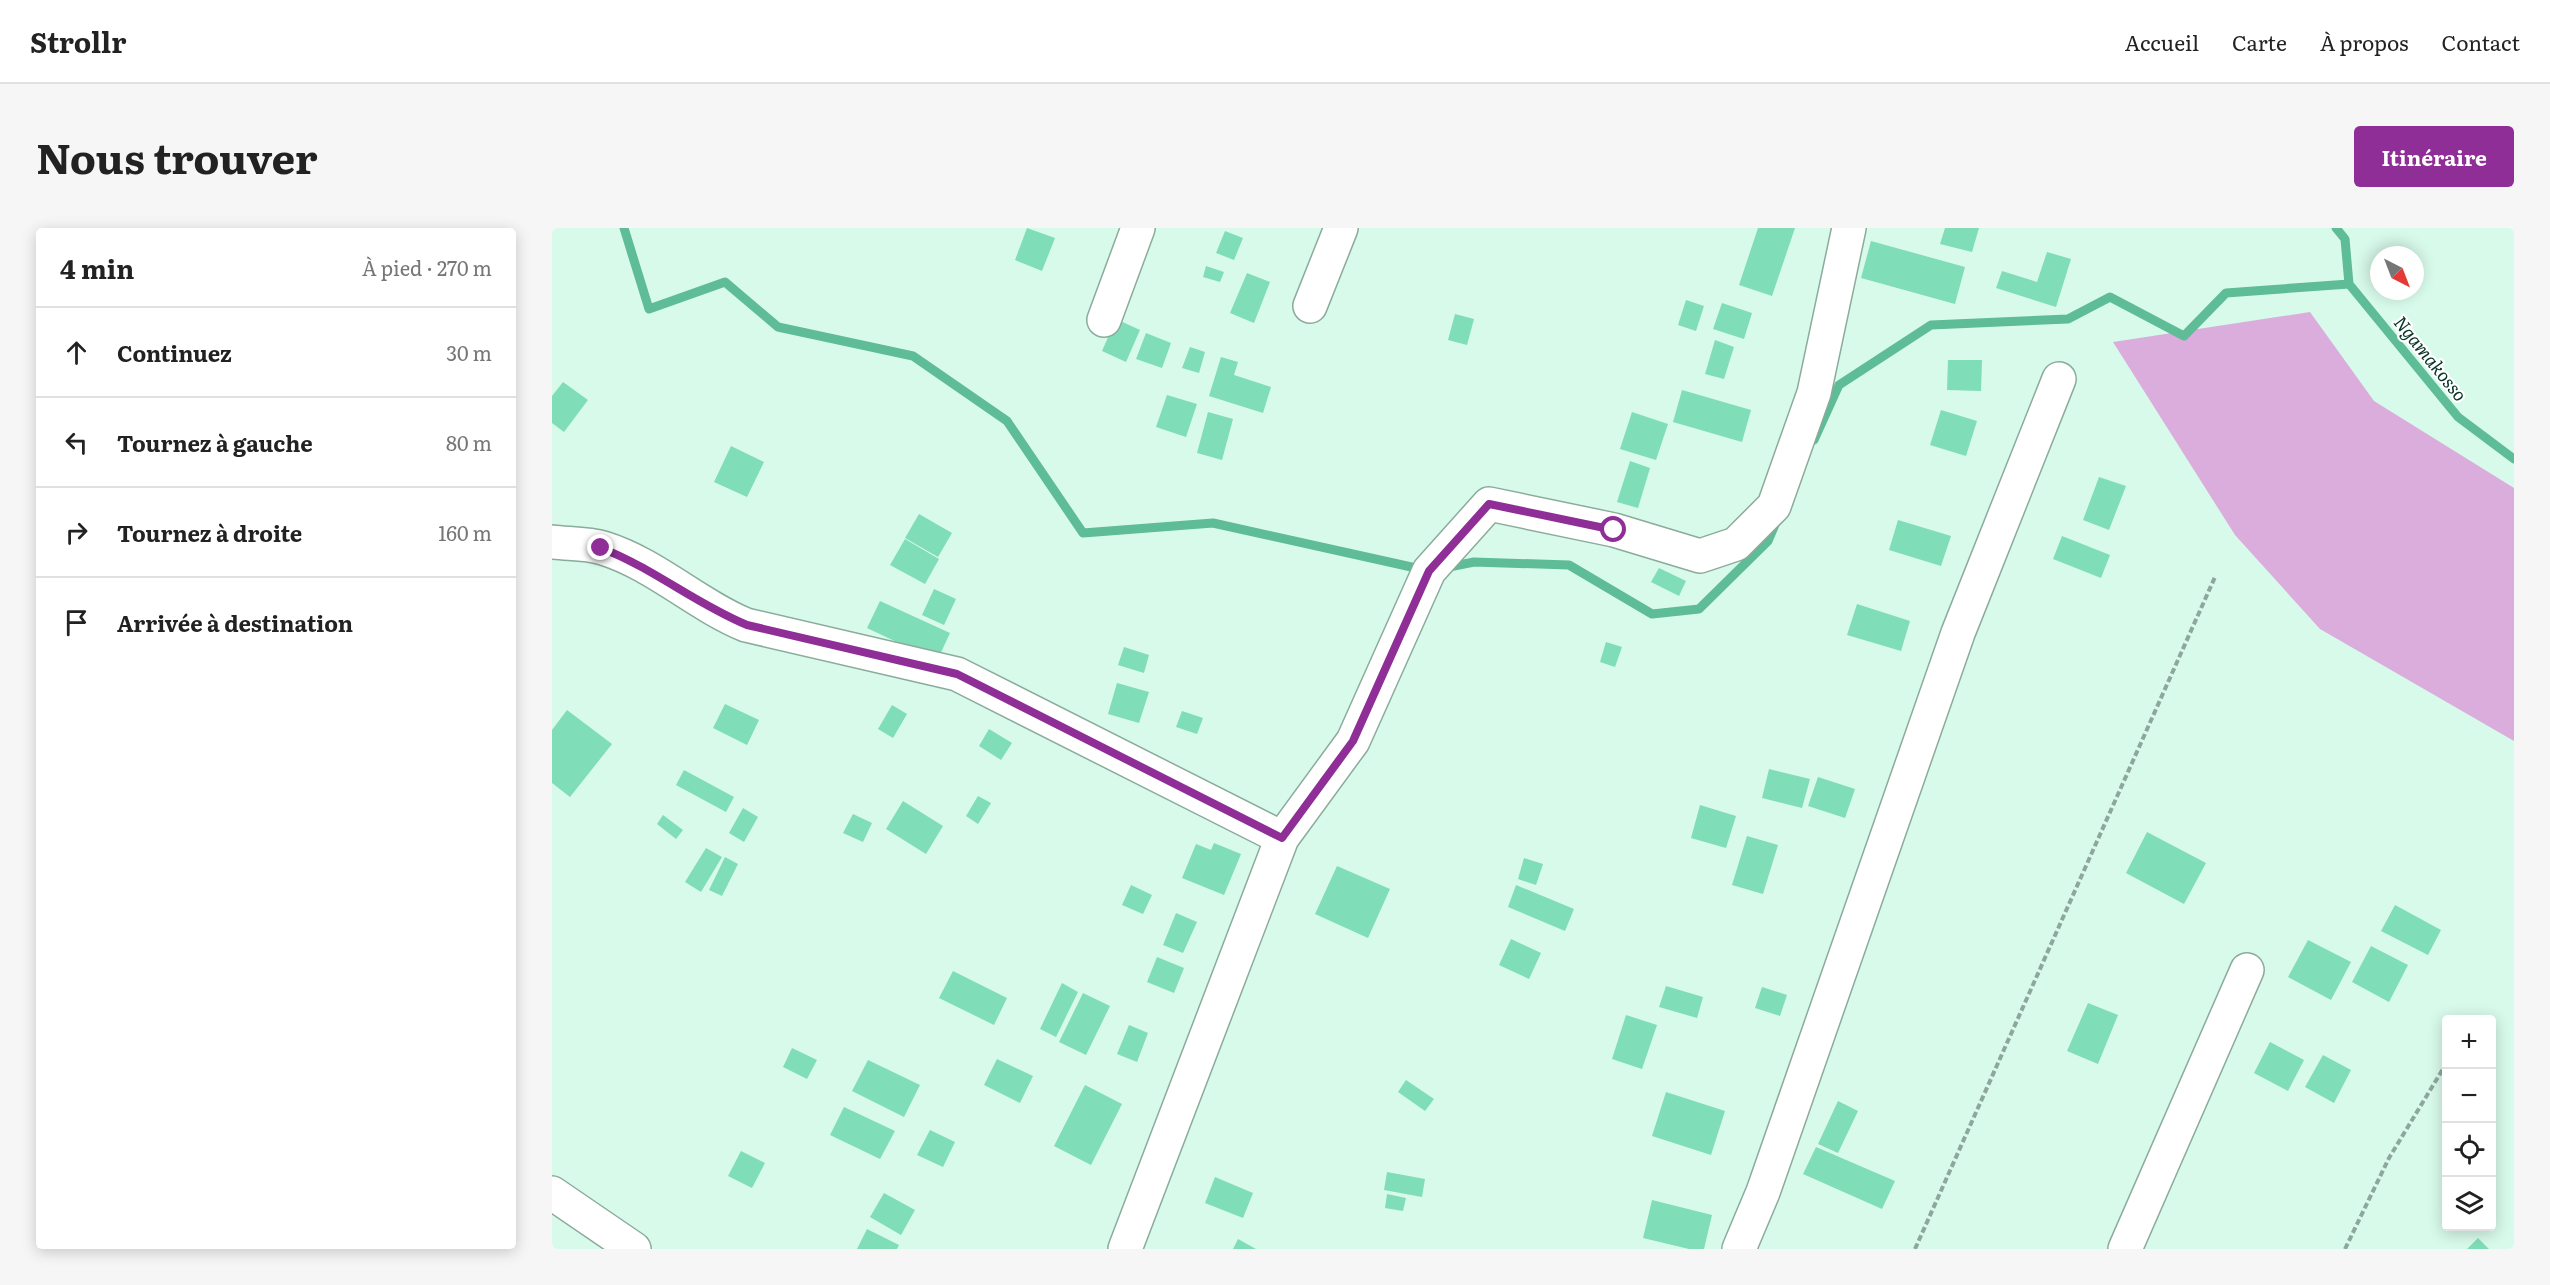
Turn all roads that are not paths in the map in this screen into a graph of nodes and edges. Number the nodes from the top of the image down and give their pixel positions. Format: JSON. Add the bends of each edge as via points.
{"nodes":[{"id":1,"x":1138,"y":228,"type":"edge"},
{"id":2,"x":1341,"y":228,"type":"edge"},
{"id":3,"x":1849,"y":228,"type":"edge"},
{"id":4,"x":1310,"y":306,"type":"dead end"},
{"id":5,"x":1104,"y":320,"type":"dead end"},
{"id":6,"x":2059,"y":379,"type":"dead end"},
{"id":7,"x":552,"y":542,"type":"edge"},
{"id":8,"x":1282,"y":838,"type":"junction"},
{"id":9,"x":2247,"y":970,"type":"dead end"},
{"id":10,"x":552,"y":1193,"type":"edge"},
{"id":11,"x":634,"y":1249,"type":"edge"},
{"id":12,"x":1125,"y":1249,"type":"edge"},
{"id":13,"x":1739,"y":1249,"type":"edge"},
{"id":14,"x":2125,"y":1249,"type":"edge"}],
"edges":[{"from":1,"to":5,"type":"street"},
{"from":2,"to":4,"type":"street"},
{"from":3,"to":8,"type":"street","via":[[1814,393],[1773,506],[1736,544],[1700,556],[1614,530],[1489,504],[1429,571],[1353,741]]},
{"from":6,"to":13,"type":"street","via":[[1958,633],[1763,1192]]},
{"from":7,"to":8,"type":"street","via":[[601,548],[630,559],[722,615],[747,625],[957,674]]},
{"from":8,"to":12,"type":"street"},
{"from":9,"to":14,"type":"street"},
{"from":10,"to":11,"type":"street"}]}
